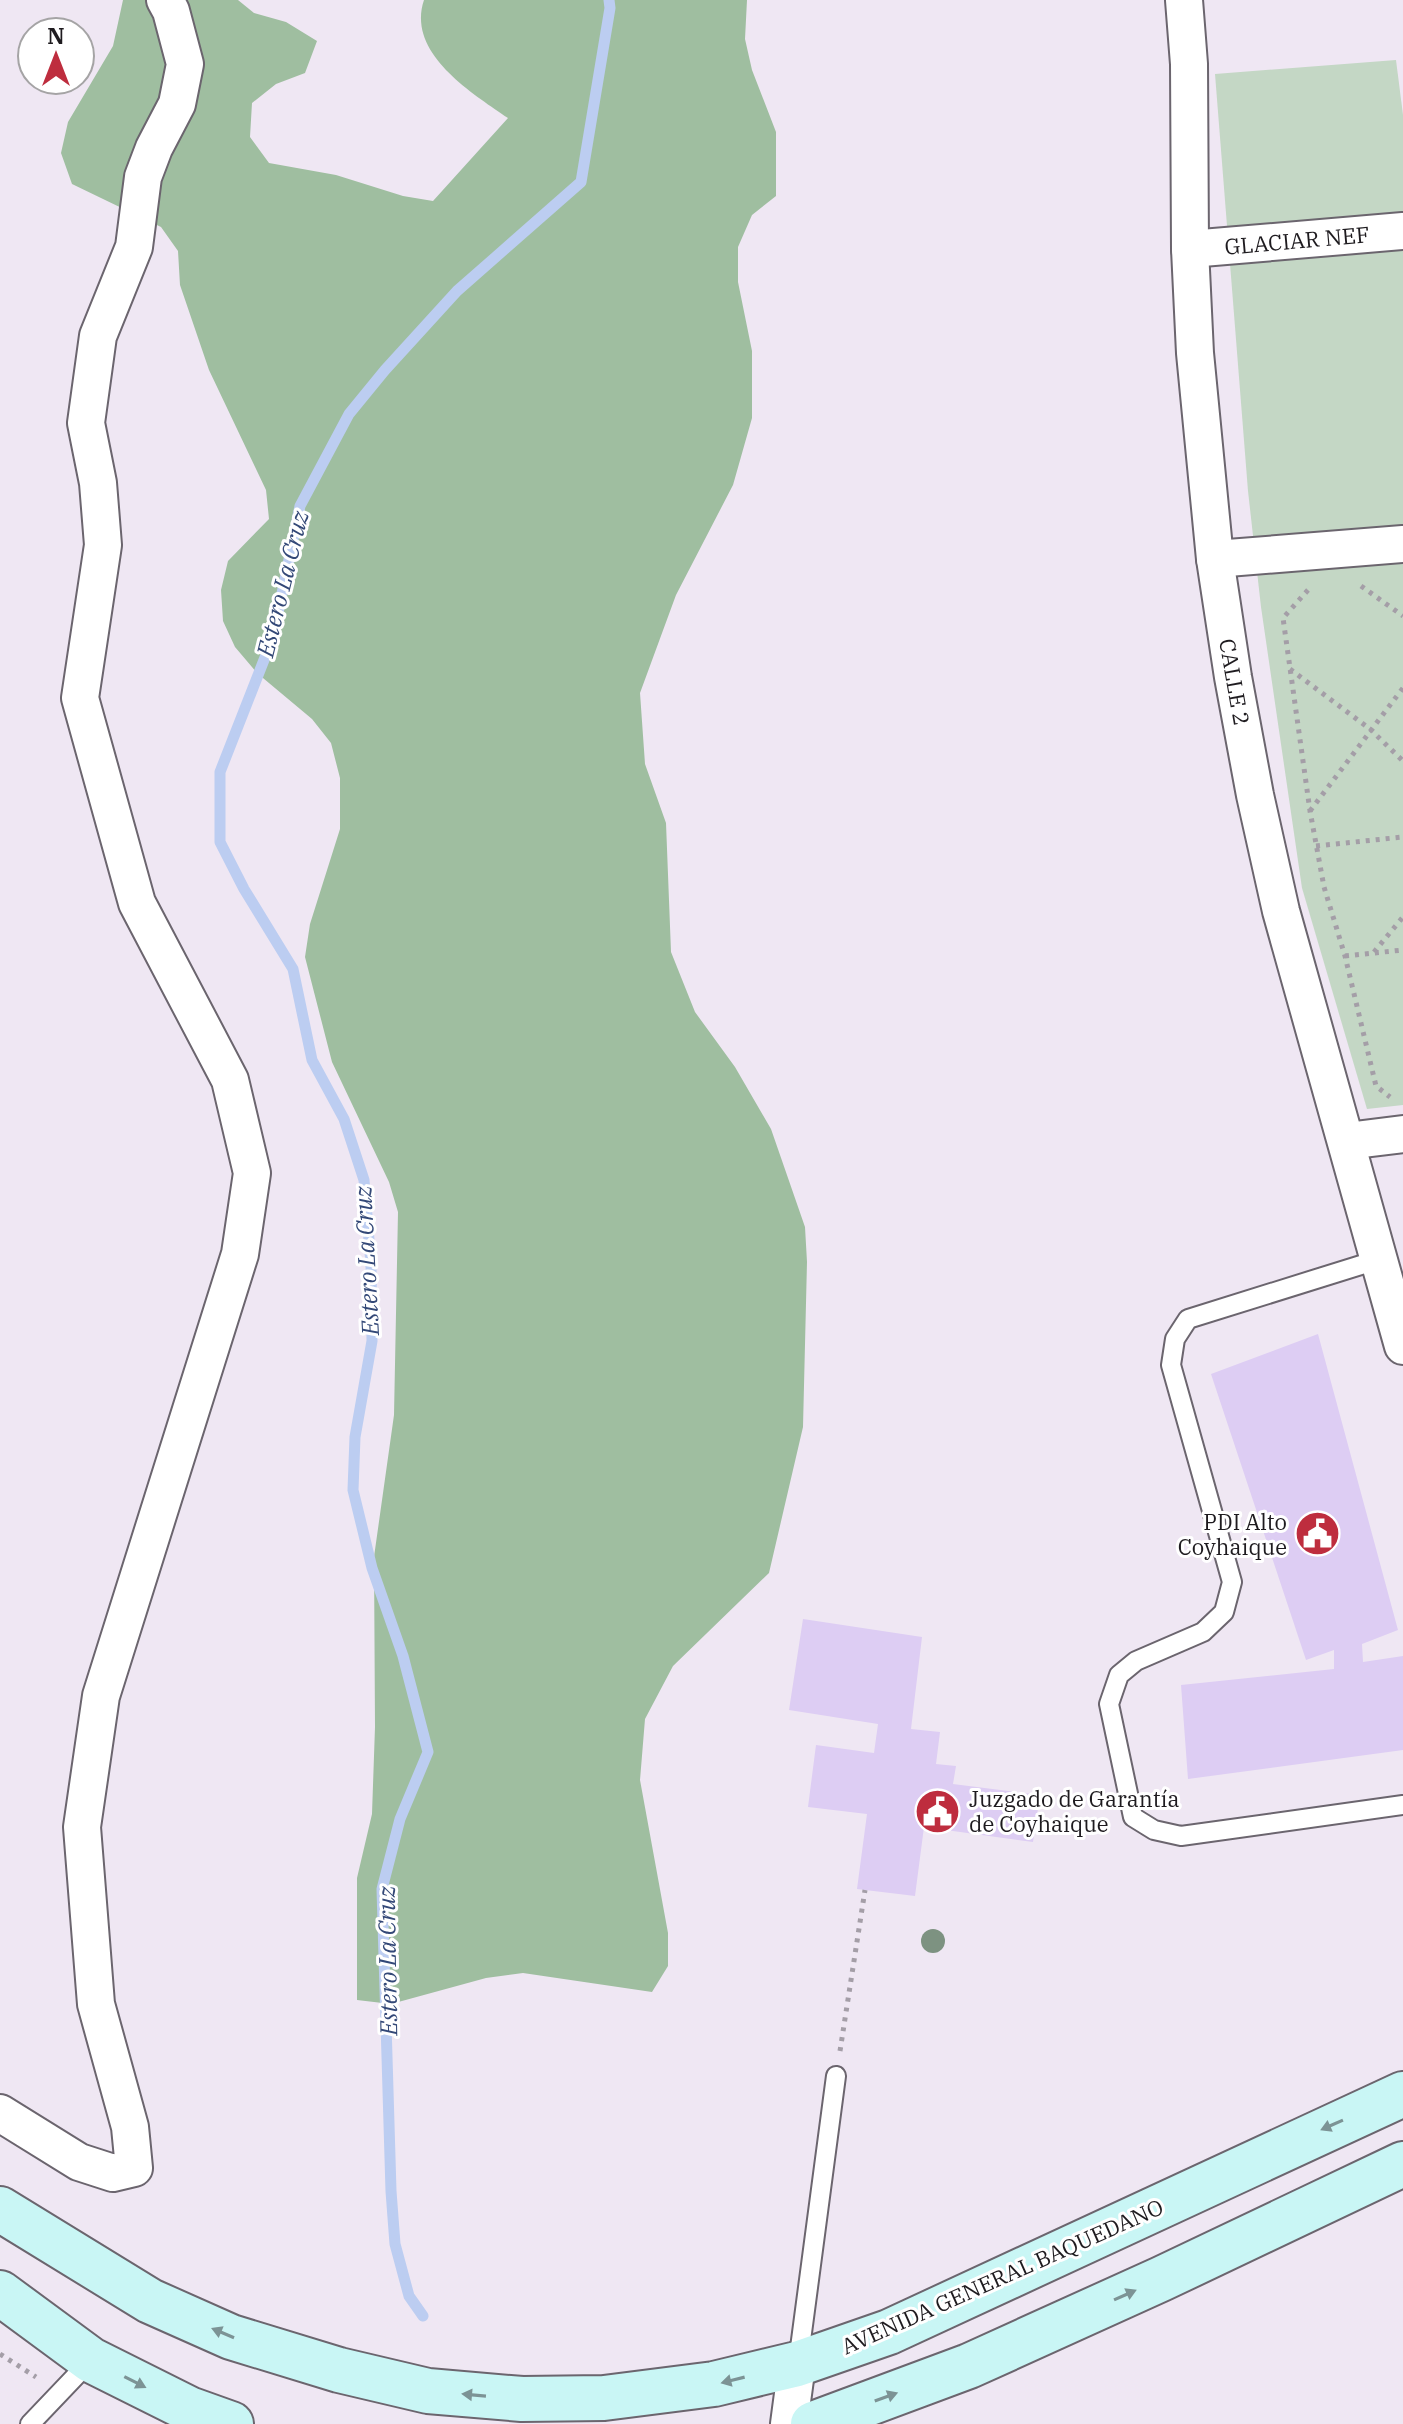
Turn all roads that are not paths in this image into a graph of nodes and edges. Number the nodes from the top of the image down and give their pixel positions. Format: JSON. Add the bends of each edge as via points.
{"nodes":[{"id":1,"x":165,"y":0,"type":"edge"},
{"id":2,"x":1184,"y":0,"type":"edge"},
{"id":3,"x":1403,"y":231,"type":"edge"},
{"id":4,"x":1190,"y":249,"type":"junction"},
{"id":5,"x":1403,"y":544,"type":"edge"},
{"id":6,"x":1215,"y":559,"type":"junction"},
{"id":7,"x":1403,"y":1134,"type":"edge"},
{"id":8,"x":1347,"y":1141,"type":"junction"},
{"id":9,"x":1377,"y":1260,"type":"junction"},
{"id":10,"x":1403,"y":1346,"type":"edge"},
{"id":11,"x":1403,"y":1805,"type":"edge"},
{"id":12,"x":836,"y":2076,"type":"road end"},
{"id":13,"x":1403,"y":2094,"type":"edge"},
{"id":14,"x":0,"y":2113,"type":"edge"},
{"id":15,"x":1403,"y":2164,"type":"edge"},
{"id":16,"x":0,"y":2209,"type":"edge"},
{"id":17,"x":0,"y":2293,"type":"edge"},
{"id":18,"x":91,"y":2360,"type":"junction"},
{"id":19,"x":797,"y":2364,"type":"junction"},
{"id":20,"x":30,"y":2424,"type":"edge"},
{"id":21,"x":231,"y":2424,"type":"edge"},
{"id":22,"x":789,"y":2424,"type":"edge"},
{"id":23,"x":813,"y":2424,"type":"edge"}],
"edges":[{"from":1,"to":14,"type":"street","via":[[185,64],[177,104],[143,177],[134,247],[98,336],[86,423],[103,545],[80,698],[137,903],[230,1080],[252,1173],[240,1254],[101,1696],[82,1827],[96,2004],[130,2127],[134,2168],[113,2173],[79,2162]]},
{"from":2,"to":4,"type":"street","name":"CALLE 2"},
{"from":3,"to":4,"type":"street","name":"GLACIAR NEF"},
{"from":4,"to":6,"type":"street","name":"CALLE 2"},
{"from":5,"to":6,"type":"street"},
{"from":6,"to":8,"type":"street","name":"CALLE 2","via":[[1268,853]]},
{"from":7,"to":8,"type":"street"},
{"from":8,"to":9,"type":"street","name":"CALLE 2"},
{"from":9,"to":10,"type":"street","name":"CALLE 2"},
{"from":9,"to":11,"type":"lane","via":[[1188,1319],[1175,1339],[1171,1365],[1232,1582],[1224,1612],[1203,1632],[1136,1661],[1119,1675],[1109,1704],[1133,1817],[1154,1830],[1181,1836]]},
{"from":12,"to":19,"type":"lane"},
{"from":13,"to":19,"type":"main road","name":"AVENIDA GENERAL BAQUEDANO","one_way":true,"via":[[889,2332]]},
{"from":23,"to":15,"type":"main road","one_way":true,"via":[[969,2366]]},
{"from":19,"to":16,"type":"main road","name":"AVENIDA GENERAL BAQUEDANO","one_way":true,"via":[[714,2384],[604,2398],[522,2399],[428,2391],[231,2337],[150,2301]]},
{"from":17,"to":18,"type":"main road"},
{"from":18,"to":20,"type":"lane"},
{"from":18,"to":21,"type":"main road","one_way":true},
{"from":19,"to":22,"type":"street"}]}
